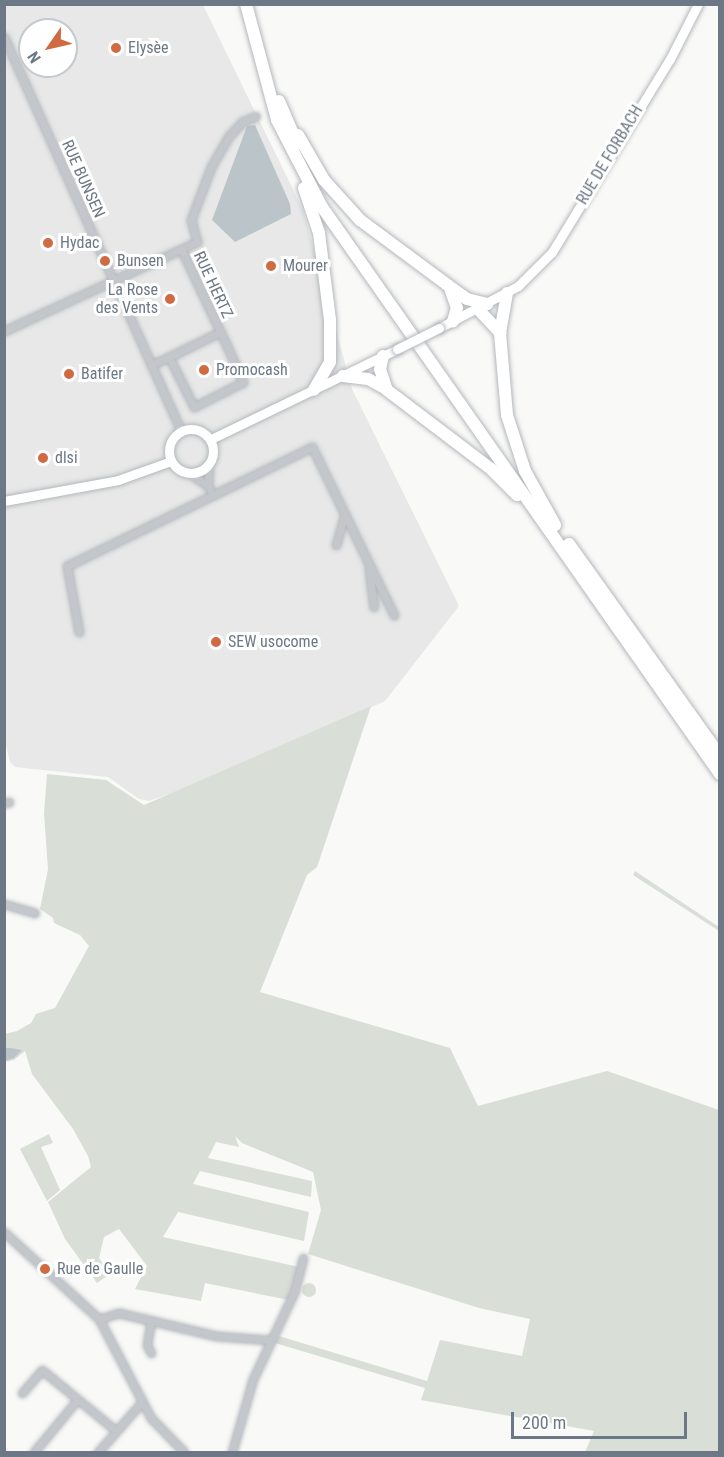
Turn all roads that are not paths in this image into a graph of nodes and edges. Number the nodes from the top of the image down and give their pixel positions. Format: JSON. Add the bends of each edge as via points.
{"nodes":[{"id":1,"x":246,"y":4,"type":"edge"},
{"id":2,"x":254,"y":4,"type":"edge"},
{"id":3,"x":699,"y":4,"type":"edge"},
{"id":4,"x":4,"y":37,"type":"edge"},
{"id":5,"x":255,"y":116,"type":"dead end"},
{"id":6,"x":281,"y":119,"type":"junction"},
{"id":7,"x":182,"y":251,"type":"junction"},
{"id":8,"x":114,"y":281,"type":"junction"},
{"id":9,"x":448,"y":286,"type":"junction"},
{"id":10,"x":507,"y":293,"type":"junction"},
{"id":11,"x":483,"y":306,"type":"junction"},
{"id":12,"x":453,"y":321,"type":"junction"},
{"id":13,"x":4,"y":331,"type":"edge"},
{"id":14,"x":220,"y":332,"type":"junction"},
{"id":15,"x":500,"y":333,"type":"junction"},
{"id":16,"x":331,"y":350,"type":"junction"},
{"id":17,"x":383,"y":356,"type":"junction"},
{"id":18,"x":169,"y":357,"type":"junction"},
{"id":19,"x":152,"y":365,"type":"junction"},
{"id":20,"x":347,"y":374,"type":"junction"},
{"id":21,"x":314,"y":390,"type":"junction"},
{"id":22,"x":387,"y":390,"type":"junction"},
{"id":23,"x":181,"y":431,"type":"junction"},
{"id":24,"x":211,"y":440,"type":"junction"},
{"id":25,"x":171,"y":461,"type":"junction"},
{"id":26,"x":209,"y":466,"type":"junction"},
{"id":27,"x":189,"y":473,"type":"junction"},
{"id":28,"x":208,"y":486,"type":"junction"},
{"id":29,"x":213,"y":495,"type":"junction"},
{"id":30,"x":4,"y":501,"type":"edge"},
{"id":31,"x":345,"y":514,"type":"junction"},
{"id":32,"x":555,"y":525,"type":"junction"},
{"id":33,"x":336,"y":545,"type":"dead end"},
{"id":34,"x":368,"y":561,"type":"junction"},
{"id":35,"x":572,"y":563,"type":"junction"},
{"id":36,"x":374,"y":607,"type":"dead end"},
{"id":37,"x":394,"y":615,"type":"dead end"},
{"id":38,"x":79,"y":632,"type":"dead end"},
{"id":39,"x":720,"y":756,"type":"edge"},
{"id":40,"x":720,"y":774,"type":"edge"},
{"id":41,"x":4,"y":904,"type":"edge"},
{"id":42,"x":34,"y":913,"type":"dead end"},
{"id":43,"x":4,"y":1232,"type":"edge"},
{"id":44,"x":303,"y":1258,"type":"dead end"},
{"id":45,"x":99,"y":1319,"type":"junction"},
{"id":46,"x":151,"y":1320,"type":"junction"},
{"id":47,"x":270,"y":1340,"type":"junction"},
{"id":48,"x":151,"y":1353,"type":"dead end"},
{"id":49,"x":22,"y":1393,"type":"dead end"},
{"id":50,"x":77,"y":1400,"type":"junction"},
{"id":51,"x":142,"y":1402,"type":"junction"},
{"id":52,"x":115,"y":1430,"type":"junction"},
{"id":53,"x":34,"y":1452,"type":"edge"},
{"id":54,"x":98,"y":1452,"type":"edge"},
{"id":55,"x":184,"y":1452,"type":"edge"},
{"id":56,"x":232,"y":1452,"type":"edge"}],
"edges":[{"from":1,"to":6,"type":"highway"},
{"from":2,"to":6,"type":"highway"},
{"from":3,"to":10,"type":"main road","name":"RUE DE FORBACH","via":[[670,59],[552,252],[528,279]]},
{"from":4,"to":8,"type":"street","name":"RUE BUNSEN"},
{"from":5,"to":7,"type":"street","via":[[242,122],[229,136],[211,167],[191,220],[197,242]]},
{"from":6,"to":9,"type":"highway","via":[[360,220]]},
{"from":6,"to":16,"type":"highway","via":[[319,232]]},
{"from":6,"to":32,"type":"highway","via":[[329,202]]},
{"from":6,"to":35,"type":"highway","via":[[322,207]]},
{"from":7,"to":8,"type":"street","name":"RUE HERTZ"},
{"from":7,"to":14,"type":"street","name":"RUE HERTZ"},
{"from":8,"to":13,"type":"street","name":"RUE HERTZ"},
{"from":8,"to":19,"type":"street","name":"RUE BUNSEN"},
{"from":9,"to":11,"type":"highway"},
{"from":9,"to":12,"type":"highway","via":[[457,308]]},
{"from":10,"to":11,"type":"main road","name":"RUE DE FORBACH"},
{"from":10,"to":15,"type":"highway"},
{"from":11,"to":12,"type":"main road","name":"RUE DE FORBACH"},
{"from":11,"to":15,"type":"highway"},
{"from":12,"to":17,"type":"main road","name":"RUE DE FORBACH","bridge":true},
{"from":14,"to":18,"type":"street","name":"RUE HERTZ"},
{"from":14,"to":18,"type":"street","name":"RUE HERTZ","via":[[243,382],[194,407]]},
{"from":15,"to":32,"type":"highway","via":[[507,415],[514,444]]},
{"from":16,"to":20,"type":"highway"},
{"from":16,"to":21,"type":"highway","via":[[327,372]]},
{"from":17,"to":20,"type":"main road","name":"RUE DE FORBACH"},
{"from":17,"to":22,"type":"highway","via":[[380,369]]},
{"from":18,"to":19,"type":"street"},
{"from":19,"to":23,"type":"street","name":"RUE BUNSEN"},
{"from":20,"to":21,"type":"main road","name":"RUE DE FORBACH"},
{"from":20,"to":22,"type":"highway","via":[[368,379]]},
{"from":21,"to":24,"type":"main road","name":"RUE DE FORBACH"},
{"from":22,"to":35,"type":"highway","via":[[491,469]]},
{"from":23,"to":24,"type":"main road","via":[[198,429]]},
{"from":23,"to":25,"type":"main road","via":[[170,443]]},
{"from":24,"to":26,"type":"main road","via":[[214,449]]},
{"from":25,"to":27,"type":"main road"},
{"from":25,"to":30,"type":"main road","via":[[118,480]]},
{"from":26,"to":27,"type":"main road"},
{"from":26,"to":28,"type":"street"},
{"from":27,"to":28,"type":"street"},
{"from":28,"to":29,"type":"street"},
{"from":29,"to":31,"type":"street","via":[[312,447]]},
{"from":29,"to":38,"type":"street","via":[[67,566]]},
{"from":31,"to":33,"type":"street"},
{"from":31,"to":34,"type":"street"},
{"from":32,"to":39,"type":"highway"},
{"from":34,"to":36,"type":"street"},
{"from":34,"to":37,"type":"street"},
{"from":35,"to":40,"type":"highway"},
{"from":41,"to":42,"type":"street"},
{"from":43,"to":45,"type":"street"},
{"from":44,"to":47,"type":"street","via":[[295,1290]]},
{"from":45,"to":46,"type":"street","via":[[119,1314]]},
{"from":45,"to":51,"type":"street"},
{"from":46,"to":47,"type":"street","via":[[216,1336]]},
{"from":46,"to":48,"type":"street","via":[[147,1345]]},
{"from":47,"to":56,"type":"street","via":[[253,1380]]},
{"from":49,"to":50,"type":"street","via":[[42,1370]]},
{"from":50,"to":52,"type":"street"},
{"from":50,"to":53,"type":"street"},
{"from":51,"to":52,"type":"street"},
{"from":51,"to":55,"type":"street","via":[[151,1418]]},
{"from":52,"to":54,"type":"street"}]}
